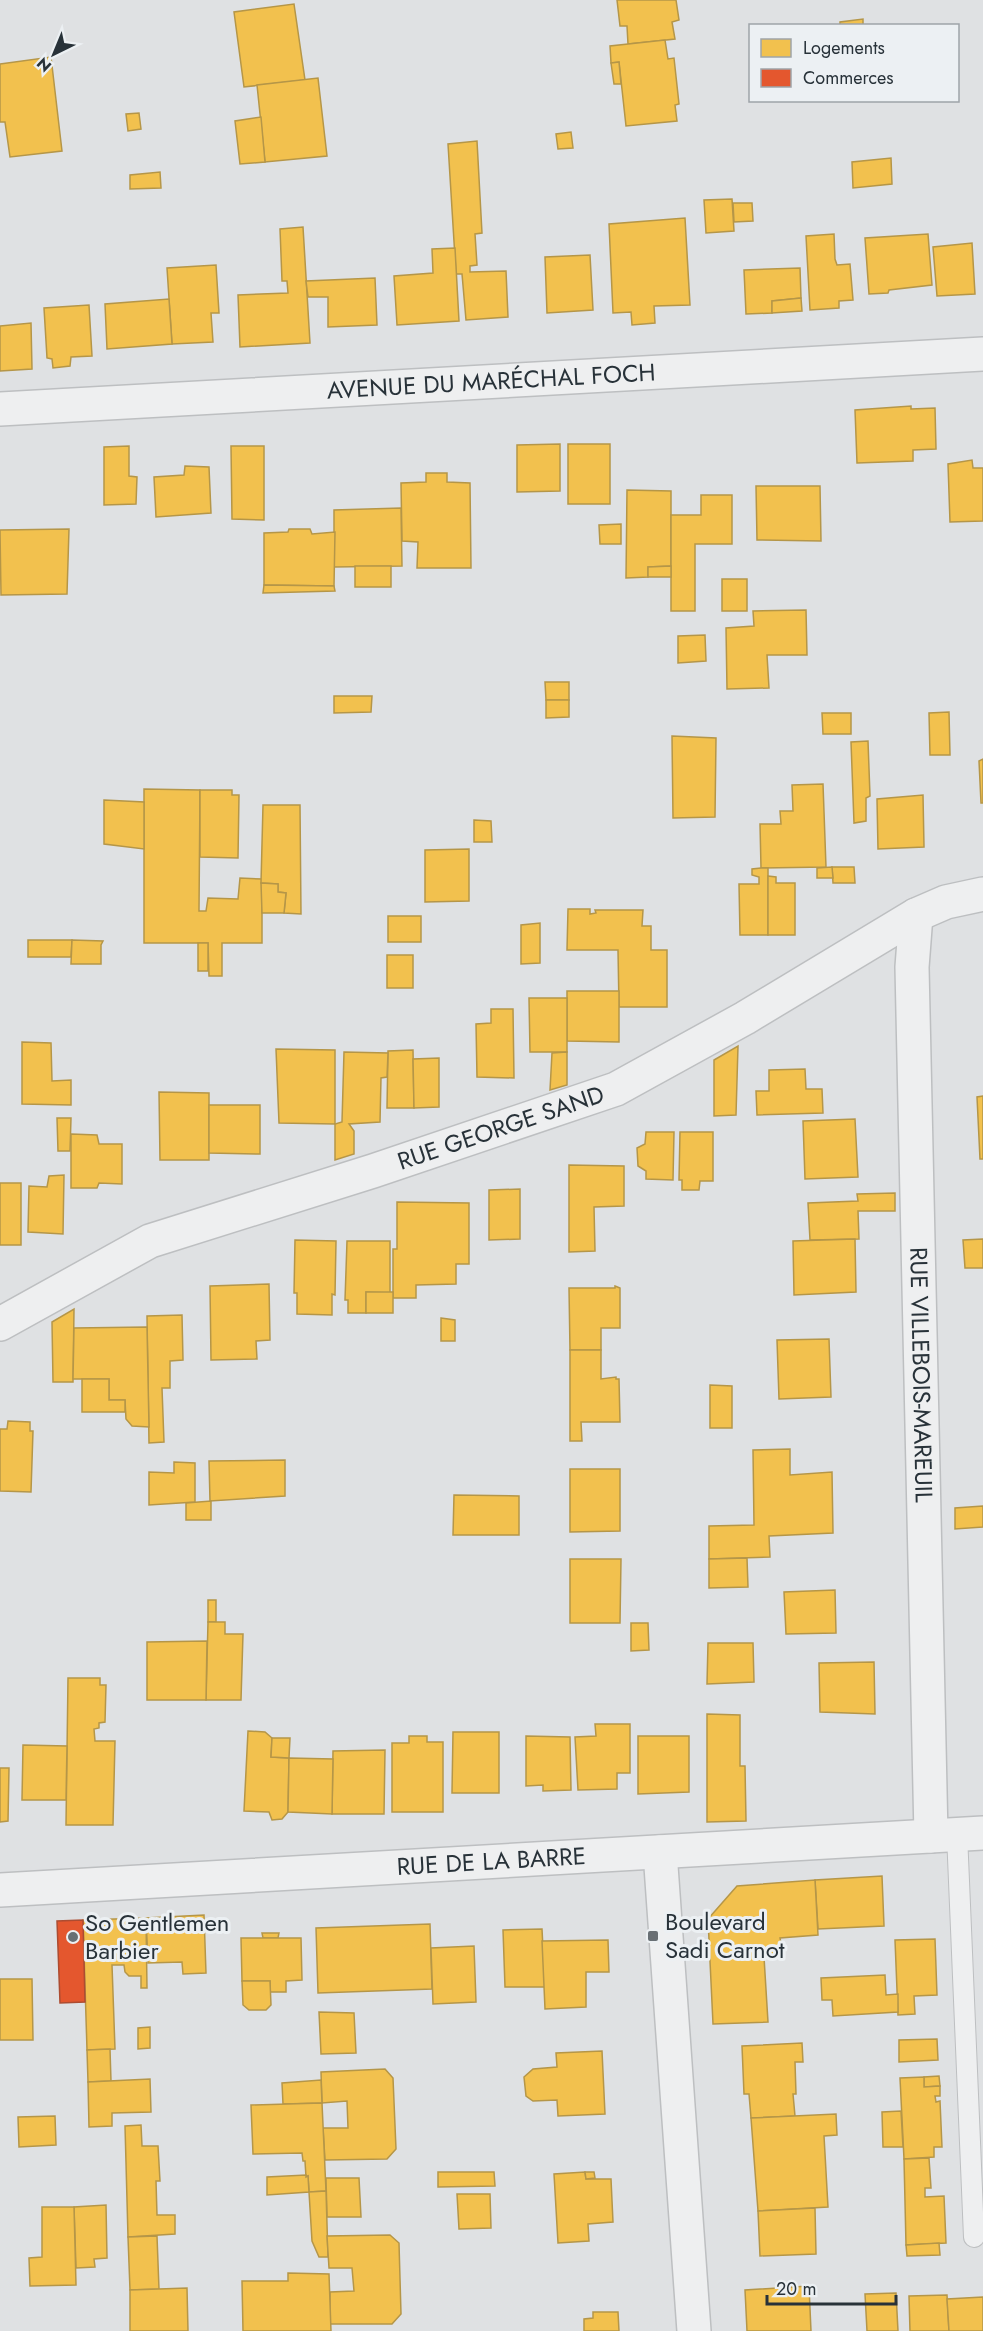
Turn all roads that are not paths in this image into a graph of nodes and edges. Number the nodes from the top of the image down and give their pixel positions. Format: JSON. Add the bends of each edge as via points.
{"nodes":[{"id":1,"x":983,"y":354,"type":"edge"},
{"id":2,"x":0,"y":409,"type":"edge"},
{"id":3,"x":983,"y":894,"type":"edge"},
{"id":4,"x":916,"y":915,"type":"junction"},
{"id":5,"x":0,"y":1324,"type":"edge"},
{"id":6,"x":957,"y":1834,"type":"edge"},
{"id":7,"x":660,"y":1852,"type":"junction"},
{"id":8,"x":0,"y":1890,"type":"edge"},
{"id":9,"x":974,"y":2237,"type":"dead end"},
{"id":10,"x":694,"y":2331,"type":"edge"}],
"edges":[{"from":1,"to":2,"type":"street","name":"AVENUE DU MARÉCHAL FOCH"},
{"from":3,"to":4,"type":"street","name":"RUE GEORGE SAND","via":[[946,902]]},
{"from":4,"to":5,"type":"street","name":"RUE GEORGE SAND","via":[[745,1018],[616,1089],[150,1241]]},
{"from":4,"to":6,"type":"street","name":"RUE VILLEBOIS-MAREUIL","via":[[913,979]]},
{"from":6,"to":7,"type":"street","name":"RUE DE LA BARRE"},
{"from":6,"to":9,"type":"lane"},
{"from":7,"to":8,"type":"street","name":"RUE DE LA BARRE"},
{"from":7,"to":10,"type":"street"}]}
